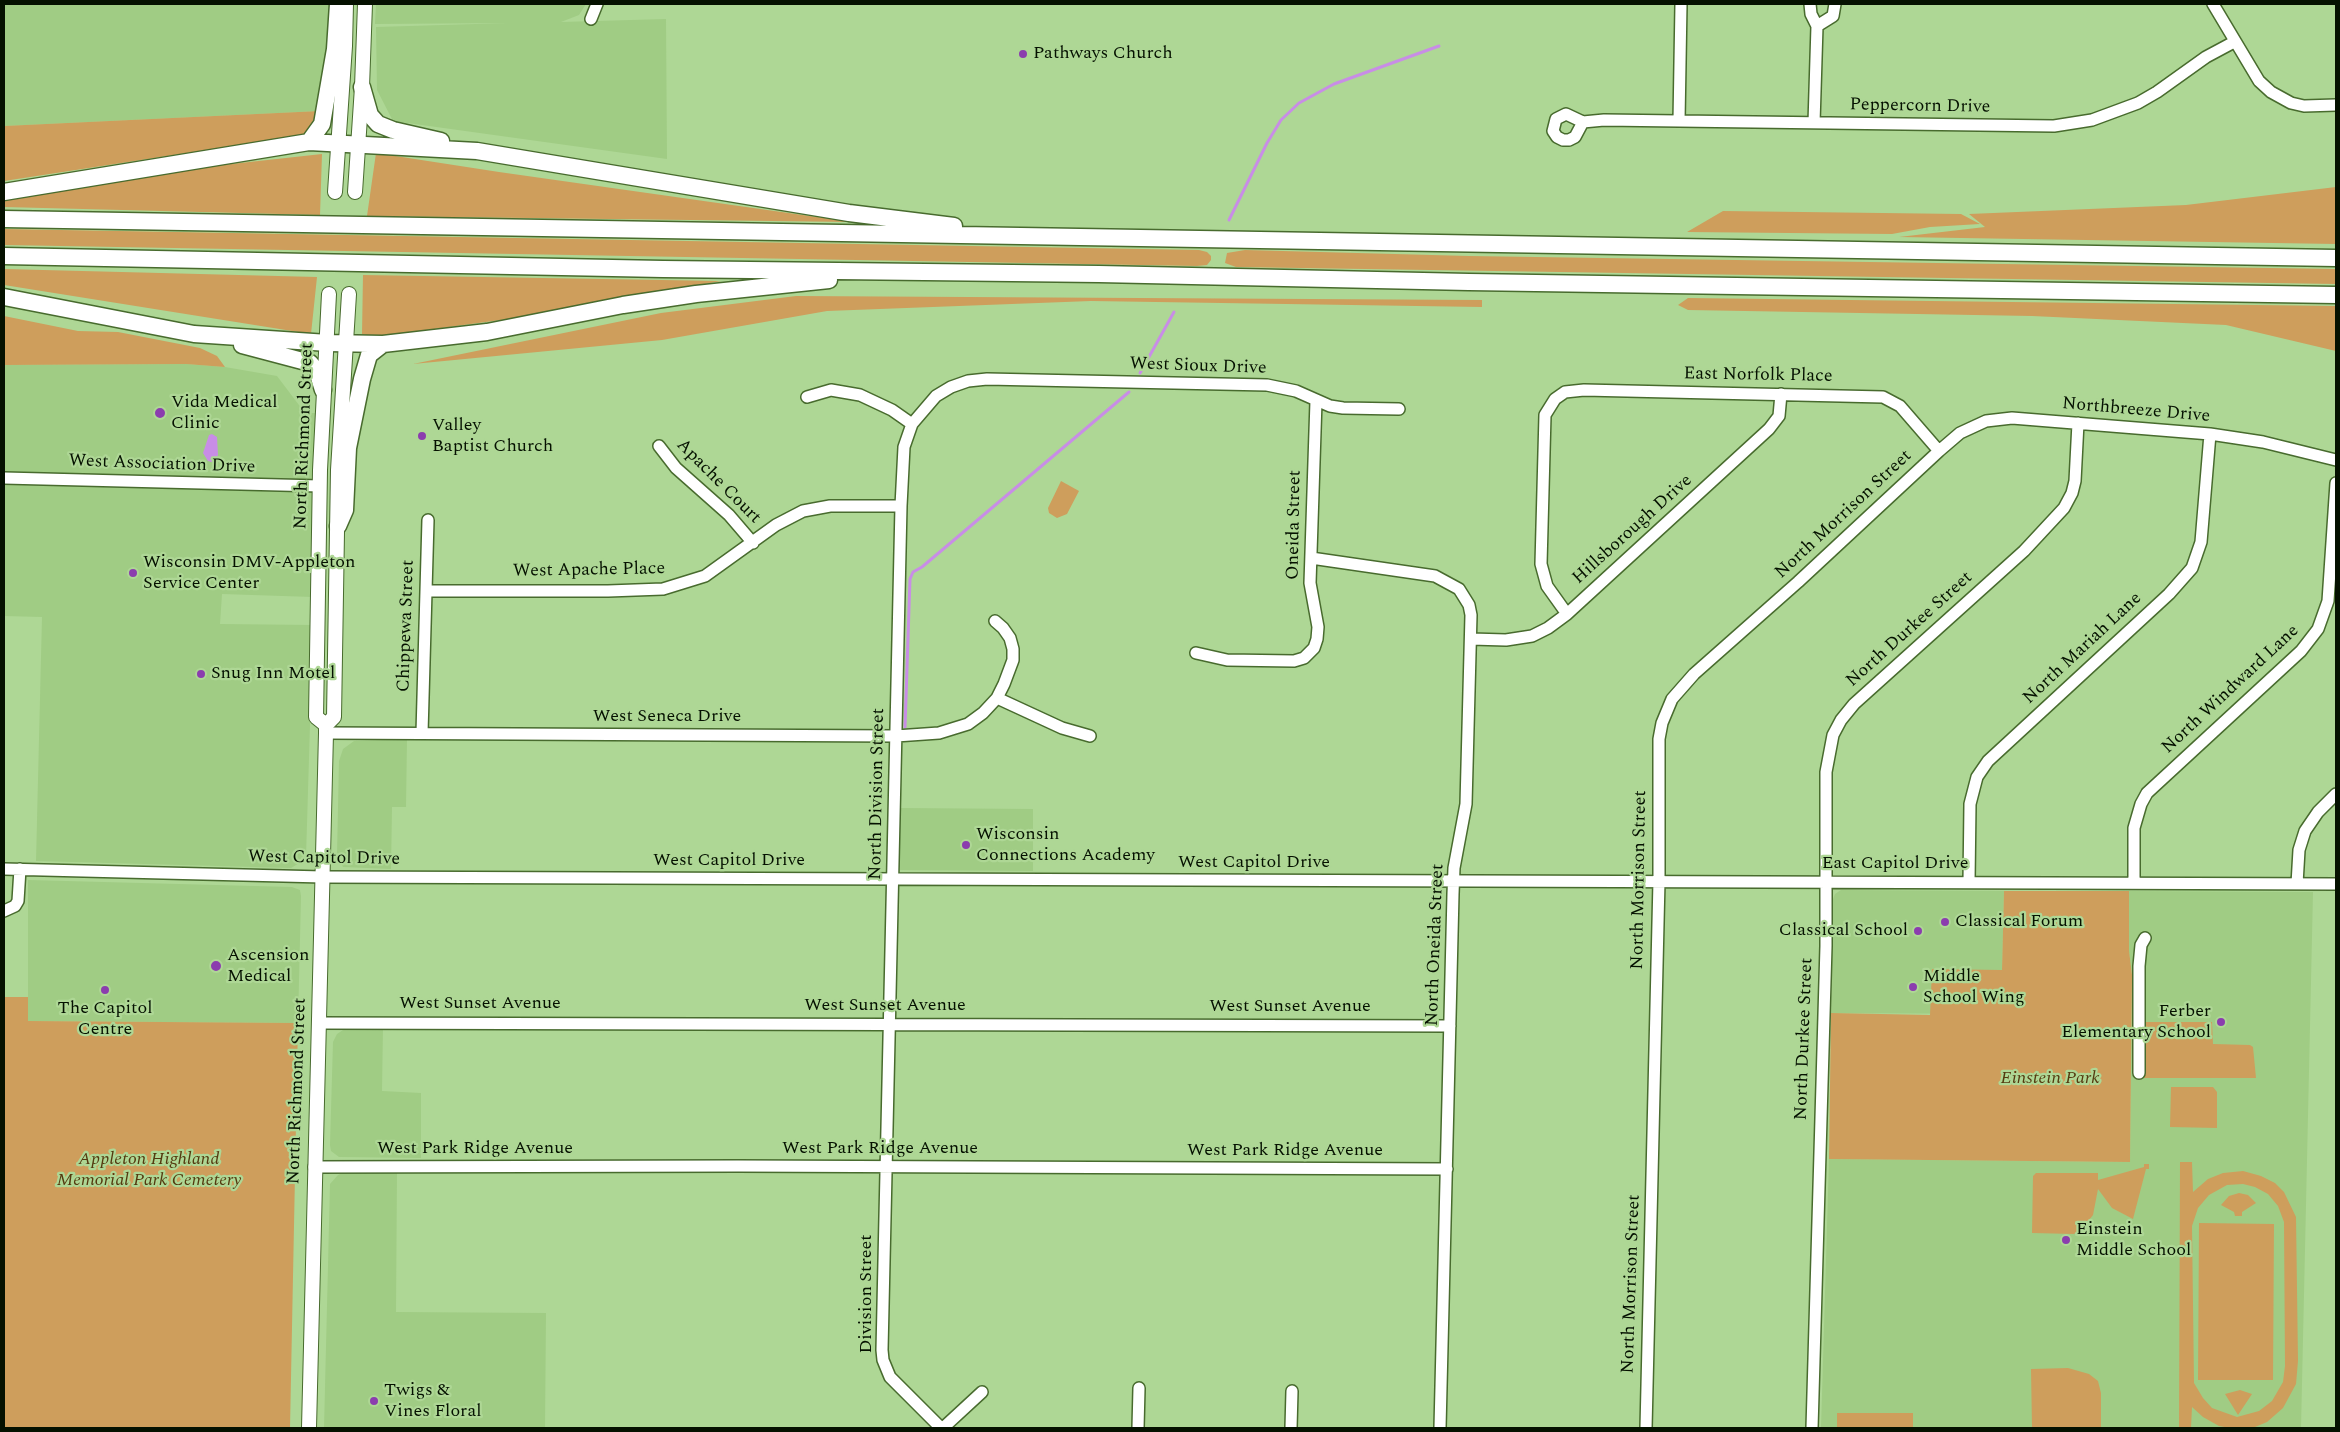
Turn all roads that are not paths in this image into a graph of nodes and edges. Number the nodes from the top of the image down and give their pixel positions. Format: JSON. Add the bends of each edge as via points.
{"nodes":[{"id":1,"x":338,"y":4,"type":"edge"},
{"id":2,"x":346,"y":4,"type":"edge"},
{"id":3,"x":365,"y":4,"type":"edge"},
{"id":4,"x":597,"y":4,"type":"edge"},
{"id":5,"x":1681,"y":4,"type":"edge"},
{"id":6,"x":1810,"y":4,"type":"edge"},
{"id":7,"x":1835,"y":4,"type":"edge"},
{"id":8,"x":2213,"y":4,"type":"edge"},
{"id":9,"x":591,"y":19,"type":"dead end"},
{"id":10,"x":1817,"y":26,"type":"junction"},
{"id":11,"x":2234,"y":42,"type":"junction"},
{"id":12,"x":362,"y":87,"type":"junction"},
{"id":13,"x":2336,"y":105,"type":"edge"},
{"id":14,"x":1679,"y":121,"type":"junction"},
{"id":15,"x":1583,"y":122,"type":"dead end"},
{"id":16,"x":1814,"y":123,"type":"junction"},
{"id":17,"x":309,"y":142,"type":"junction"},
{"id":18,"x":338,"y":143,"type":"junction"},
{"id":19,"x":359,"y":144,"type":"junction"},
{"id":20,"x":477,"y":151,"type":"junction"},
{"id":21,"x":4,"y":192,"type":"edge"},
{"id":22,"x":336,"y":192,"type":"dead end"},
{"id":23,"x":355,"y":192,"type":"dead end"},
{"id":24,"x":4,"y":219,"type":"edge"},
{"id":25,"x":1040,"y":237,"type":"junction"},
{"id":26,"x":4,"y":256,"type":"edge"},
{"id":27,"x":2336,"y":258,"type":"edge"},
{"id":28,"x":903,"y":271,"type":"junction"},
{"id":29,"x":329,"y":294,"type":"dead end"},
{"id":30,"x":349,"y":294,"type":"dead end"},
{"id":31,"x":2336,"y":295,"type":"edge"},
{"id":32,"x":4,"y":298,"type":"edge"},
{"id":33,"x":194,"y":334,"type":"junction"},
{"id":34,"x":328,"y":343,"type":"junction"},
{"id":35,"x":346,"y":343,"type":"junction"},
{"id":36,"x":383,"y":344,"type":"junction"},
{"id":37,"x":323,"y":390,"type":"junction"},
{"id":38,"x":1781,"y":394,"type":"junction"},
{"id":39,"x":807,"y":396,"type":"dead end"},
{"id":40,"x":1316,"y":401,"type":"junction"},
{"id":41,"x":1399,"y":409,"type":"dead end"},
{"id":42,"x":2078,"y":423,"type":"junction"},
{"id":43,"x":912,"y":424,"type":"junction"},
{"id":44,"x":2210,"y":434,"type":"junction"},
{"id":45,"x":659,"y":446,"type":"dead end"},
{"id":46,"x":1939,"y":451,"type":"junction"},
{"id":47,"x":2336,"y":460,"type":"edge"},
{"id":48,"x":4,"y":478,"type":"edge"},
{"id":49,"x":2336,"y":483,"type":"edge"},
{"id":50,"x":320,"y":486,"type":"junction"},
{"id":51,"x":901,"y":506,"type":"junction"},
{"id":52,"x":428,"y":520,"type":"dead end"},
{"id":53,"x":338,"y":526,"type":"junction"},
{"id":54,"x":753,"y":543,"type":"junction"},
{"id":55,"x":1311,"y":558,"type":"junction"},
{"id":56,"x":426,"y":590,"type":"junction"},
{"id":57,"x":1567,"y":614,"type":"junction"},
{"id":58,"x":995,"y":621,"type":"dead end"},
{"id":59,"x":1471,"y":639,"type":"junction"},
{"id":60,"x":1196,"y":653,"type":"dead end"},
{"id":61,"x":997,"y":698,"type":"junction"},
{"id":62,"x":326,"y":729,"type":"junction"},
{"id":63,"x":422,"y":733,"type":"junction"},
{"id":64,"x":896,"y":736,"type":"junction"},
{"id":65,"x":1090,"y":736,"type":"dead end"},
{"id":66,"x":2336,"y":794,"type":"edge"},
{"id":67,"x":4,"y":869,"type":"edge"},
{"id":68,"x":20,"y":869,"type":"junction"},
{"id":69,"x":323,"y":877,"type":"junction"},
{"id":70,"x":894,"y":879,"type":"junction"},
{"id":71,"x":1454,"y":881,"type":"junction"},
{"id":72,"x":1659,"y":881,"type":"junction"},
{"id":73,"x":1827,"y":882,"type":"junction"},
{"id":74,"x":1969,"y":882,"type":"junction"},
{"id":75,"x":2134,"y":882,"type":"junction"},
{"id":76,"x":2297,"y":884,"type":"junction"},
{"id":77,"x":2336,"y":884,"type":"edge"},
{"id":78,"x":4,"y":912,"type":"edge"},
{"id":79,"x":2145,"y":938,"type":"dead end"},
{"id":80,"x":319,"y":1023,"type":"junction"},
{"id":81,"x":890,"y":1023,"type":"junction"},
{"id":82,"x":1450,"y":1026,"type":"junction"},
{"id":83,"x":2140,"y":1073,"type":"dead end"},
{"id":84,"x":314,"y":1167,"type":"junction"},
{"id":85,"x":886,"y":1167,"type":"junction"},
{"id":86,"x":1447,"y":1169,"type":"junction"},
{"id":87,"x":1138,"y":1388,"type":"dead end"},
{"id":88,"x":982,"y":1392,"type":"dead end"},
{"id":89,"x":1292,"y":1392,"type":"dead end"},
{"id":90,"x":309,"y":1428,"type":"edge"},
{"id":91,"x":942,"y":1428,"type":"edge"},
{"id":92,"x":1138,"y":1428,"type":"edge"},
{"id":93,"x":1290,"y":1428,"type":"edge"},
{"id":94,"x":1440,"y":1428,"type":"edge"},
{"id":95,"x":1646,"y":1428,"type":"edge"},
{"id":96,"x":1812,"y":1428,"type":"edge"}],
"edges":[{"from":1,"to":17,"type":"highway","via":[[335,49],[322,124]]},
{"from":2,"to":18,"type":"main road"},
{"from":3,"to":12,"type":"main road"},
{"from":4,"to":9,"type":"street"},
{"from":5,"to":14,"type":"street"},
{"from":6,"to":10,"type":"street"},
{"from":7,"to":10,"type":"street","via":[[1833,16]]},
{"from":8,"to":11,"type":"street"},
{"from":10,"to":16,"type":"street"},
{"from":11,"to":13,"type":"street","via":[[2259,80],[2280,98],[2304,106]]},
{"from":11,"to":16,"type":"street","name":"Peppercorn Drive","via":[[2138,103],[2074,123],[2040,126]]},
{"from":12,"to":19,"type":"main road"},
{"from":12,"to":20,"type":"highway","via":[[370,115],[378,124]]},
{"from":14,"to":15,"type":"street","name":"Peppercorn Drive"},
{"from":14,"to":16,"type":"street","name":"Peppercorn Drive"},
{"from":17,"to":18,"type":"highway"},
{"from":17,"to":21,"type":"highway"},
{"from":18,"to":19,"type":"highway"},
{"from":18,"to":22,"type":"main road"},
{"from":19,"to":20,"type":"highway"},
{"from":19,"to":23,"type":"main road"},
{"from":20,"to":25,"type":"highway","via":[[858,214],[911,222],[1004,229]]},
{"from":24,"to":25,"type":"highway"},
{"from":25,"to":27,"type":"highway"},
{"from":26,"to":28,"type":"highway"},
{"from":28,"to":31,"type":"highway"},
{"from":28,"to":36,"type":"highway","via":[[877,280],[829,280],[696,294],[487,332]]},
{"from":29,"to":34,"type":"main road","name":"North Richmond Street"},
{"from":30,"to":35,"type":"main road","name":"North Richmond Street"},
{"from":32,"to":33,"type":"highway"},
{"from":33,"to":34,"type":"highway"},
{"from":33,"to":37,"type":"highway","via":[[308,362],[317,371]]},
{"from":34,"to":35,"type":"highway"},
{"from":34,"to":37,"type":"main road","name":"North Richmond Street"},
{"from":35,"to":36,"type":"highway"},
{"from":35,"to":53,"type":"main road","name":"North Richmond Street"},
{"from":36,"to":53,"type":"highway","via":[[369,355],[362,379],[348,448],[345,510]]},
{"from":37,"to":50,"type":"main road","name":"North Richmond Street"},
{"from":38,"to":46,"type":"street","name":"East Norfolk Place","via":[[1883,396],[1900,406]]},
{"from":38,"to":57,"type":"street","name":"Hillsborough Drive","via":[[1779,416],[1769,429]]},
{"from":38,"to":57,"type":"street","name":"East Norfolk Place","via":[[1574,390],[1555,399],[1545,415],[1541,564],[1547,586]]},
{"from":39,"to":43,"type":"street","via":[[831,390],[860,395]]},
{"from":40,"to":41,"type":"street","name":"West Sioux Drive","via":[[1343,408]]},
{"from":40,"to":43,"type":"street","name":"West Sioux Drive","via":[[1267,385],[987,379],[951,387],[936,396]]},
{"from":40,"to":55,"type":"street","name":"Oneida Street"},
{"from":42,"to":44,"type":"street","name":"Northbreeze Drive"},
{"from":42,"to":46,"type":"street","name":"Northbreeze Drive","via":[[2012,418],[1986,421],[1960,433]]},
{"from":42,"to":73,"type":"street","name":"North Durkee Street","via":[[2075,481],[2064,508],[2024,550],[1854,704],[1841,720],[1833,735],[1826,772]]},
{"from":43,"to":51,"type":"street","name":"North Division Street","via":[[904,446]]},
{"from":44,"to":47,"type":"street","name":"Northbreeze Drive","via":[[2263,442]]},
{"from":44,"to":74,"type":"street","name":"North Mariah Lane","via":[[2201,542],[2192,568],[2169,594],[1988,761],[1977,776],[1970,804]]},
{"from":45,"to":54,"type":"street","name":"Apache Court","via":[[676,468],[729,515]]},
{"from":46,"to":72,"type":"street","name":"North Morrison Street","via":[[1694,674],[1672,699],[1659,739]]},
{"from":48,"to":50,"type":"street","name":"West Association Drive"},
{"from":49,"to":75,"type":"street","name":"North Windward Lane","via":[[2328,601],[2318,629],[2301,650],[2147,793],[2140,804],[2134,828]]},
{"from":50,"to":62,"type":"main road","name":"North Richmond Street","via":[[316,717]]},
{"from":51,"to":54,"type":"street","name":"West Apache Place","via":[[830,506],[803,511],[776,525]]},
{"from":51,"to":64,"type":"street","name":"North Division Street"},
{"from":52,"to":56,"type":"street","name":"Chippewa Street"},
{"from":53,"to":62,"type":"main road","name":"North Richmond Street","via":[[334,717]]},
{"from":54,"to":56,"type":"street","name":"West Apache Place","via":[[705,576],[663,589]]},
{"from":55,"to":59,"type":"street","name":"North Oneida Street","via":[[1435,576],[1448,582],[1459,589],[1469,605]]},
{"from":55,"to":60,"type":"street","name":"Oneida Street","via":[[1311,598],[1318,626],[1314,648],[1304,658],[1294,661],[1227,660]]},
{"from":56,"to":63,"type":"street","name":"Chippewa Street"},
{"from":57,"to":59,"type":"street","name":"Hillsborough Drive","via":[[1532,636],[1506,640]]},
{"from":58,"to":61,"type":"street","name":"West Seneca Drive","via":[[1010,638],[1013,649],[1010,673]]},
{"from":59,"to":71,"type":"street","name":"North Oneida Street","via":[[1466,804]]},
{"from":61,"to":64,"type":"street","name":"West Seneca Drive","via":[[968,724],[939,733]]},
{"from":61,"to":65,"type":"street","via":[[1062,728]]},
{"from":62,"to":63,"type":"street","name":"West Seneca Drive"},
{"from":62,"to":69,"type":"main road","name":"North Richmond Street"},
{"from":63,"to":64,"type":"street","name":"West Seneca Drive"},
{"from":64,"to":70,"type":"street","name":"North Division Street"},
{"from":66,"to":76,"type":"street","via":[[2305,831],[2299,850]]},
{"from":67,"to":68,"type":"street","name":"West Capitol Drive"},
{"from":68,"to":69,"type":"street","name":"West Capitol Drive"},
{"from":68,"to":78,"type":"street","via":[[18,901]]},
{"from":69,"to":70,"type":"street","name":"West Capitol Drive"},
{"from":69,"to":80,"type":"main road","name":"North Richmond Street"},
{"from":70,"to":71,"type":"street","name":"West Capitol Drive"},
{"from":70,"to":81,"type":"street","name":"North Division Street"},
{"from":71,"to":72,"type":"street","name":"East Capitol Drive"},
{"from":71,"to":82,"type":"street","name":"North Oneida Street"},
{"from":72,"to":73,"type":"street","name":"East Capitol Drive"},
{"from":72,"to":95,"type":"street","name":"North Morrison Street"},
{"from":73,"to":74,"type":"street","name":"East Capitol Drive"},
{"from":73,"to":96,"type":"street","name":"North Durkee Street"},
{"from":74,"to":75,"type":"street","name":"East Capitol Drive"},
{"from":75,"to":76,"type":"street","name":"East Capitol Drive"},
{"from":76,"to":77,"type":"street","name":"East Capitol Drive"},
{"from":79,"to":83,"type":"street","via":[[2139,966]]},
{"from":80,"to":81,"type":"street","name":"West Sunset Avenue"},
{"from":80,"to":84,"type":"main road","name":"North Richmond Street"},
{"from":81,"to":82,"type":"street","name":"West Sunset Avenue"},
{"from":81,"to":85,"type":"street","name":"North Division Street"},
{"from":82,"to":86,"type":"street","name":"North Oneida Street"},
{"from":84,"to":85,"type":"street","name":"West Park Ridge Avenue"},
{"from":84,"to":90,"type":"main road","name":"North Richmond Street"},
{"from":85,"to":86,"type":"street","name":"West Park Ridge Avenue"},
{"from":85,"to":91,"type":"street","name":"Division Street","via":[[883,1360],[898,1387]]},
{"from":86,"to":94,"type":"street","name":"North Oneida Street"},
{"from":87,"to":92,"type":"street"},
{"from":88,"to":91,"type":"street"},
{"from":89,"to":93,"type":"street"}]}
